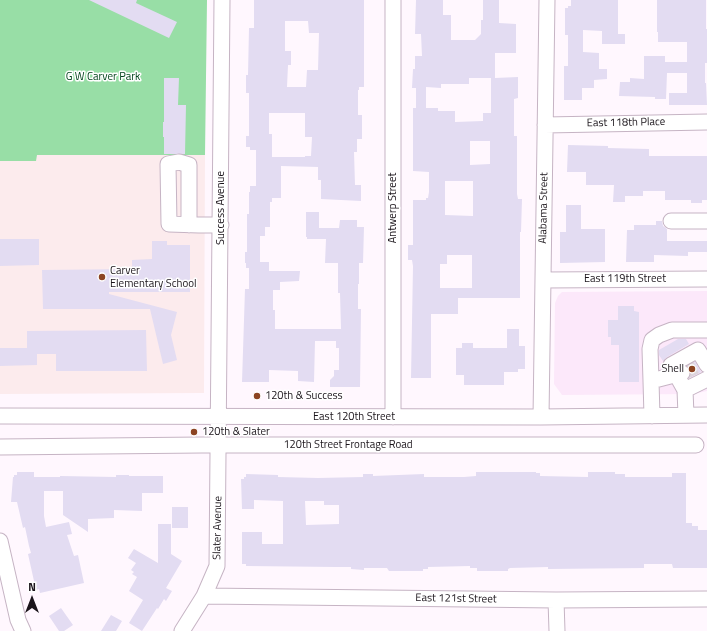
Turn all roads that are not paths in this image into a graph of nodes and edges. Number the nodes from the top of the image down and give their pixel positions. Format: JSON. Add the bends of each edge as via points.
{"nodes":[{"id":1,"x":222,"y":0,"type":"edge"},
{"id":2,"x":393,"y":0,"type":"edge"},
{"id":3,"x":547,"y":0,"type":"edge"},
{"id":4,"x":707,"y":122,"type":"edge"},
{"id":5,"x":545,"y":125,"type":"junction"},
{"id":6,"x":671,"y":221,"type":"dead end"},
{"id":7,"x":707,"y":221,"type":"edge"},
{"id":8,"x":189,"y":225,"type":"dead end"},
{"id":9,"x":221,"y":225,"type":"junction"},
{"id":10,"x":707,"y":279,"type":"edge"},
{"id":11,"x":544,"y":280,"type":"junction"},
{"id":12,"x":707,"y":330,"type":"edge"},
{"id":13,"x":704,"y":364,"type":"edge"},
{"id":14,"x":679,"y":374,"type":"junction"},
{"id":15,"x":707,"y":379,"type":"edge"},
{"id":16,"x":651,"y":381,"type":"junction"},
{"id":17,"x":685,"y":390,"type":"junction"},
{"id":18,"x":686,"y":415,"type":"junction"},
{"id":19,"x":707,"y":415,"type":"edge"},
{"id":20,"x":0,"y":416,"type":"edge"},
{"id":21,"x":652,"y":416,"type":"junction"},
{"id":22,"x":218,"y":417,"type":"junction"},
{"id":23,"x":392,"y":417,"type":"junction"},
{"id":24,"x":541,"y":417,"type":"junction"},
{"id":25,"x":219,"y":445,"type":"junction"},
{"id":26,"x":696,"y":445,"type":"dead end"},
{"id":27,"x":0,"y":447,"type":"edge"},
{"id":28,"x":0,"y":540,"type":"edge"},
{"id":29,"x":204,"y":596,"type":"junction"},
{"id":30,"x":707,"y":599,"type":"edge"},
{"id":31,"x":556,"y":600,"type":"junction"},
{"id":32,"x":23,"y":631,"type":"edge"},
{"id":33,"x":182,"y":631,"type":"edge"},
{"id":34,"x":557,"y":631,"type":"edge"}],
"edges":[{"from":1,"to":9,"type":"street","name":"Success Avenue"},
{"from":2,"to":23,"type":"street","name":"Antwerp Street"},
{"from":3,"to":5,"type":"street","name":"Alabama Street"},
{"from":4,"to":5,"type":"street","name":"East 118th Place"},
{"from":5,"to":11,"type":"street","name":"Alabama Street"},
{"from":6,"to":7,"type":"street"},
{"from":8,"to":9,"type":"street"},
{"from":9,"to":22,"type":"street","name":"Success Avenue"},
{"from":10,"to":11,"type":"street","name":"East 119th Street"},
{"from":11,"to":24,"type":"street","name":"Alabama Street"},
{"from":12,"to":16,"type":"street","via":[[672,330],[652,340]]},
{"from":13,"to":14,"type":"street","via":[[698,350],[671,365]]},
{"from":14,"to":16,"type":"street"},
{"from":14,"to":17,"type":"street"},
{"from":15,"to":17,"type":"street"},
{"from":16,"to":21,"type":"street"},
{"from":17,"to":18,"type":"street"},
{"from":18,"to":19,"type":"street","name":"East 120th Street"},
{"from":18,"to":21,"type":"street","name":"East 120th Street"},
{"from":20,"to":22,"type":"street","name":"East 120th Street"},
{"from":21,"to":24,"type":"street","name":"East 120th Street"},
{"from":22,"to":23,"type":"street","name":"East 120th Street"},
{"from":22,"to":25,"type":"street","name":"Slater Avenue"},
{"from":23,"to":24,"type":"street","name":"East 120th Street"},
{"from":25,"to":26,"type":"street","name":"120th Street Frontage Road"},
{"from":25,"to":27,"type":"street","name":"120th Street Frontage Road"},
{"from":25,"to":29,"type":"street","name":"Slater Avenue","via":[[217,566]]},
{"from":28,"to":32,"type":"street","via":[[18,620]]},
{"from":29,"to":31,"type":"street","name":"East 121st Street"},
{"from":29,"to":33,"type":"street","name":"Slater Avenue"},
{"from":30,"to":31,"type":"street","name":"East 121st Street"},
{"from":31,"to":34,"type":"street"}]}
